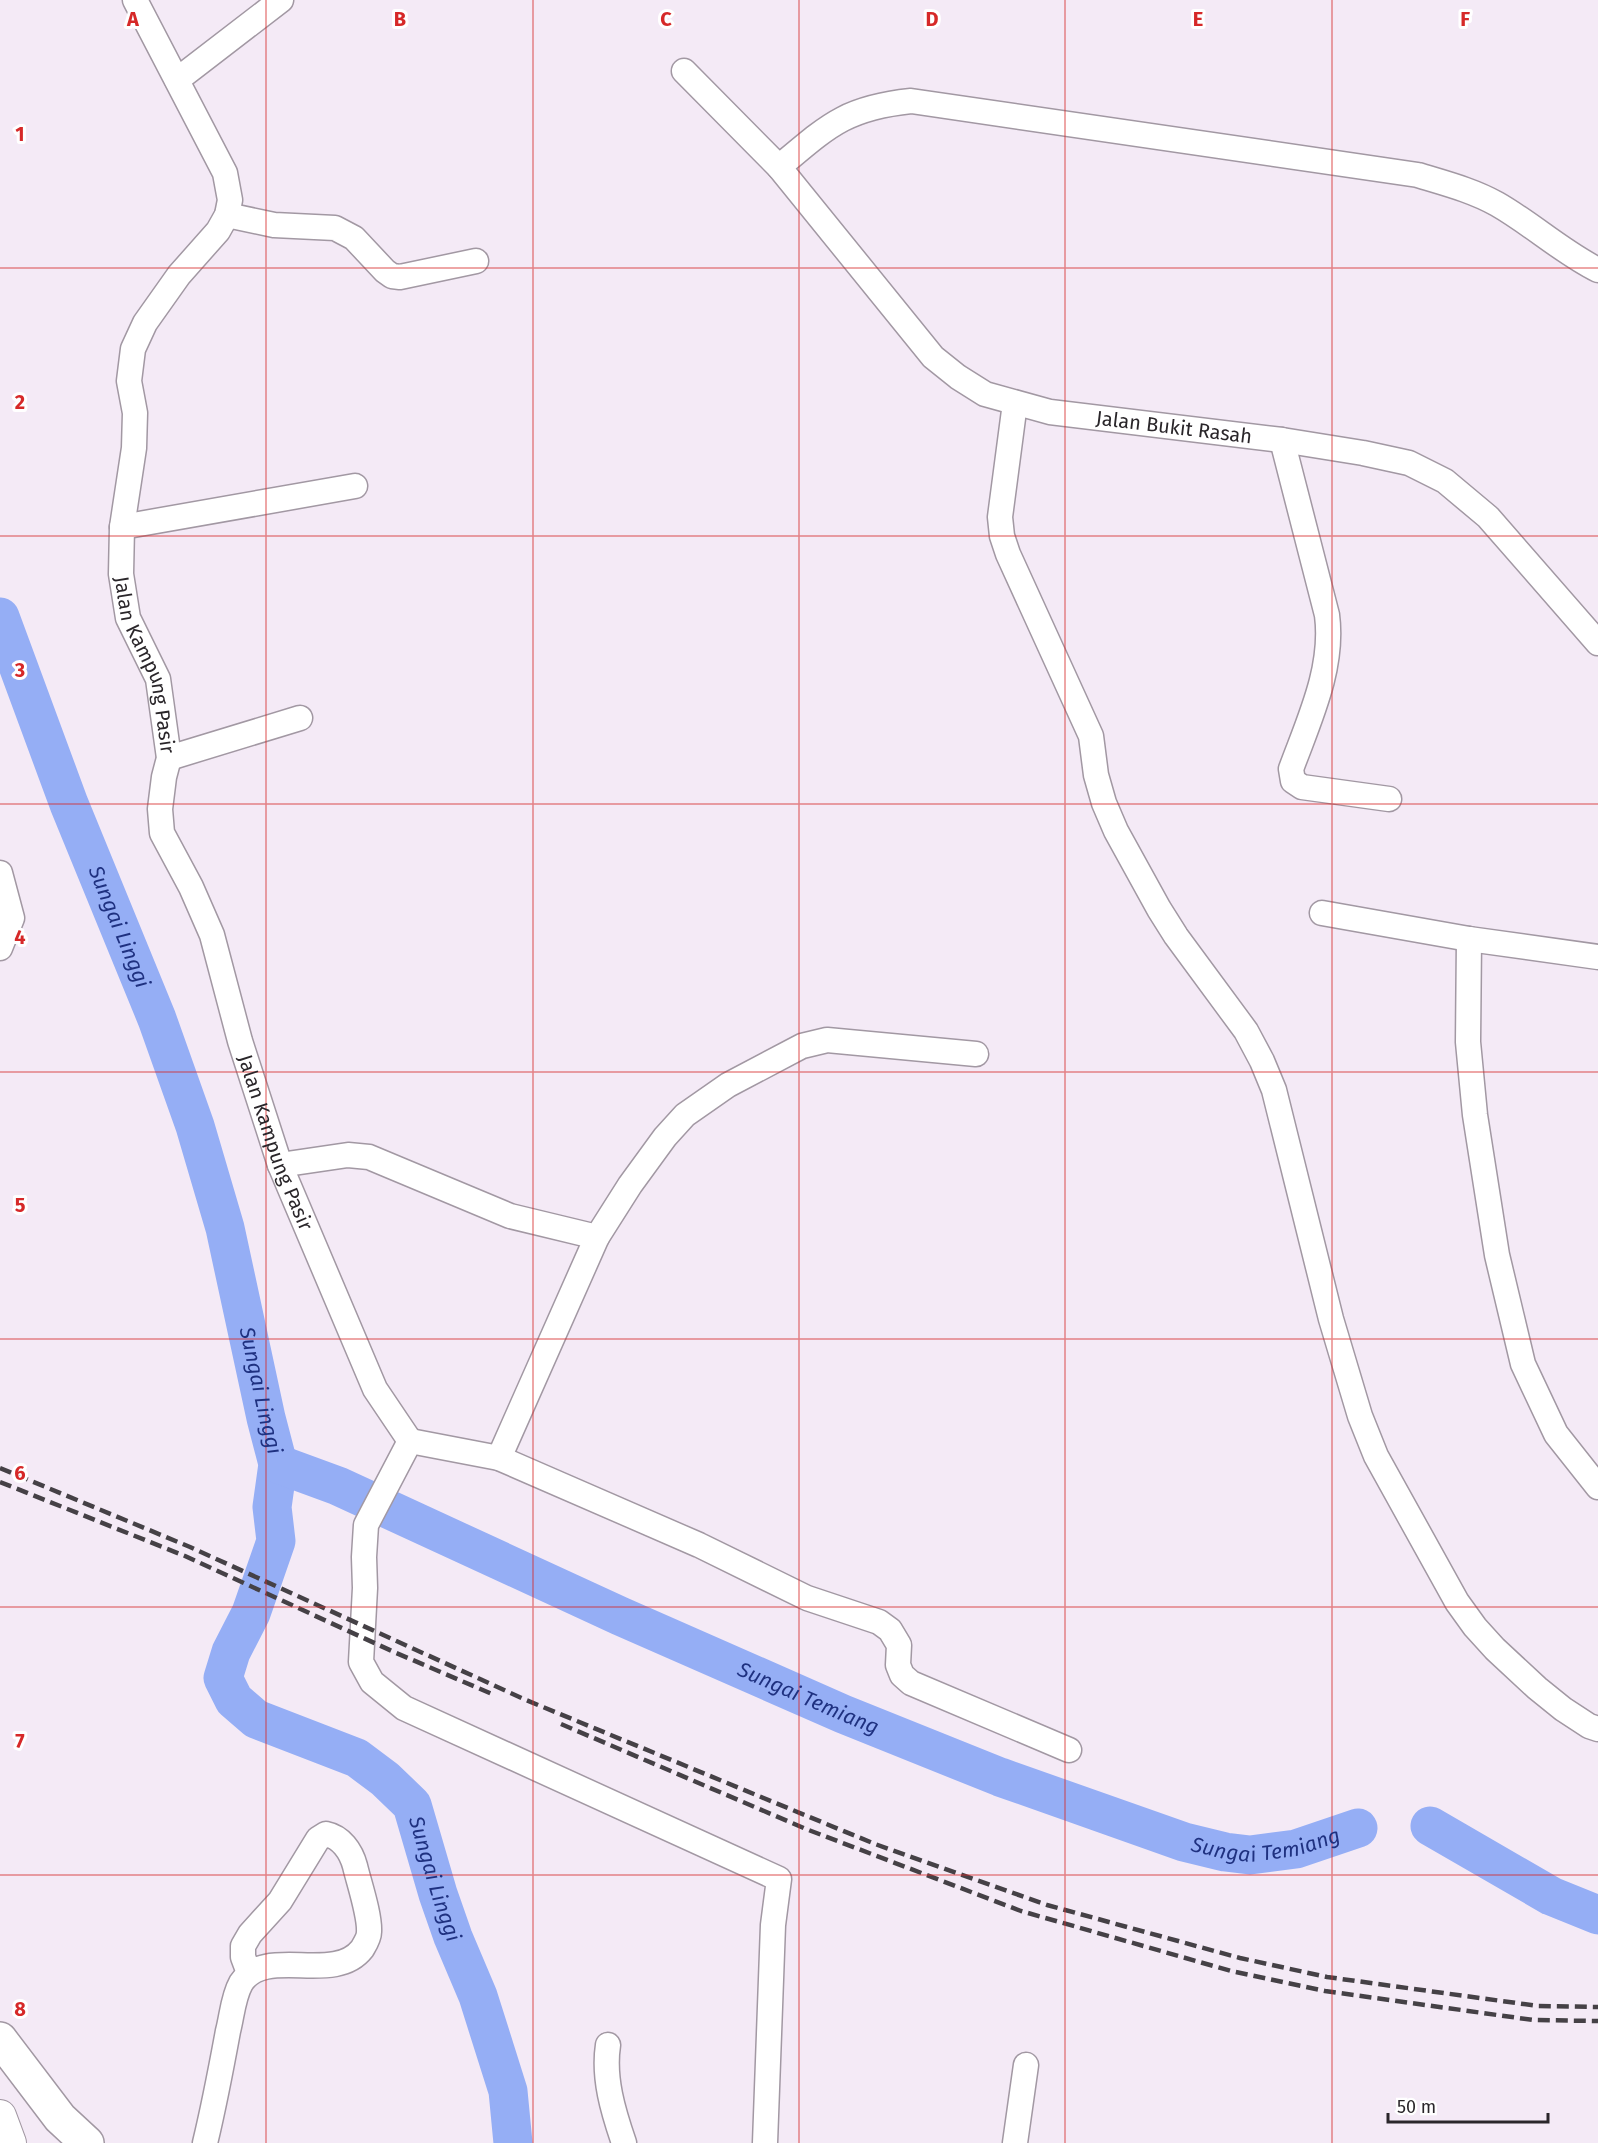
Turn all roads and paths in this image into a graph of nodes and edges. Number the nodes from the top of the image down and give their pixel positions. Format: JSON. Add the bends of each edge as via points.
{"nodes":[{"id":1,"x":135,"y":0,"type":"edge"},
{"id":2,"x":281,"y":0,"type":"edge"},
{"id":3,"x":684,"y":71,"type":"dead end"},
{"id":4,"x":177,"y":80,"type":"junction"},
{"id":5,"x":779,"y":167,"type":"junction"},
{"id":6,"x":227,"y":214,"type":"junction"},
{"id":7,"x":476,"y":261,"type":"dead end"},
{"id":8,"x":1598,"y":270,"type":"edge"},
{"id":9,"x":1015,"y":403,"type":"junction"},
{"id":10,"x":1282,"y":441,"type":"junction"},
{"id":11,"x":355,"y":486,"type":"dead end"},
{"id":12,"x":122,"y":527,"type":"junction"},
{"id":13,"x":1598,"y":644,"type":"edge"},
{"id":14,"x":300,"y":718,"type":"dead end"},
{"id":15,"x":169,"y":758,"type":"junction"},
{"id":16,"x":1389,"y":799,"type":"dead end"},
{"id":17,"x":0,"y":873,"type":"edge"},
{"id":18,"x":1322,"y":912,"type":"dead end"},
{"id":19,"x":1469,"y":939,"type":"junction"},
{"id":20,"x":0,"y":948,"type":"edge"},
{"id":21,"x":1598,"y":957,"type":"edge"},
{"id":22,"x":976,"y":1054,"type":"dead end"},
{"id":23,"x":280,"y":1165,"type":"junction"},
{"id":24,"x":597,"y":1237,"type":"junction"},
{"id":25,"x":410,"y":1442,"type":"junction"},
{"id":26,"x":499,"y":1458,"type":"junction"},
{"id":27,"x":1598,"y":1487,"type":"edge"},
{"id":28,"x":1598,"y":1729,"type":"edge"},
{"id":29,"x":1069,"y":1750,"type":"dead end"},
{"id":30,"x":249,"y":1973,"type":"junction"},
{"id":31,"x":0,"y":2039,"type":"edge"},
{"id":32,"x":608,"y":2044,"type":"dead end"},
{"id":33,"x":1026,"y":2065,"type":"dead end"},
{"id":34,"x":0,"y":2116,"type":"edge"},
{"id":35,"x":10,"y":2143,"type":"edge"},
{"id":36,"x":87,"y":2143,"type":"edge"},
{"id":37,"x":205,"y":2143,"type":"edge"},
{"id":38,"x":624,"y":2143,"type":"edge"},
{"id":39,"x":765,"y":2143,"type":"edge"},
{"id":40,"x":1015,"y":2143,"type":"edge"}],
"edges":[{"from":1,"to":4,"type":"street"},
{"from":2,"to":4,"type":"street"},
{"from":3,"to":5,"type":"street","name":"Jalan Bukit Rasah"},
{"from":4,"to":6,"type":"street","via":[[225,173],[230,200]]},
{"from":5,"to":8,"type":"street","via":[[833,123],[853,112],[911,101],[1418,175],[1497,204]]},
{"from":5,"to":9,"type":"street","name":"Jalan Bukit Rasah","via":[[933,357],[985,394]]},
{"from":6,"to":7,"type":"street","via":[[274,225],[335,228],[354,238],[392,276]]},
{"from":6,"to":12,"type":"street","name":"Jalan Kampung Pasir","via":[[218,231],[179,275],[145,323],[133,349],[129,381],[135,413],[134,448]]},
{"from":9,"to":10,"type":"street","name":"Jalan Bukit Rasah","via":[[1050,412]]},
{"from":9,"to":28,"type":"street","via":[[1000,517],[1002,536],[1091,736],[1096,774],[1116,831],[1176,936],[1246,1031],[1274,1090],[1331,1319],[1376,1456],[1457,1602],[1475,1627],[1537,1688]]},
{"from":10,"to":13,"type":"street","name":"Jalan Bukit Rasah","via":[[1409,463],[1445,481],[1488,517]]},
{"from":10,"to":16,"type":"street","via":[[1330,636],[1317,699],[1291,769],[1293,781],[1302,787]]},
{"from":11,"to":12,"type":"street"},
{"from":12,"to":15,"type":"street","name":"Jalan Kampung Pasir","via":[[121,574],[128,618],[158,679]]},
{"from":14,"to":15,"type":"street"},
{"from":15,"to":23,"type":"street","name":"Jalan Kampung Pasir","via":[[160,809],[162,833],[212,934],[240,1041]]},
{"from":17,"to":20,"type":"street","via":[[12,918]]},
{"from":18,"to":19,"type":"street"},
{"from":19,"to":21,"type":"street"},
{"from":19,"to":27,"type":"street","via":[[1469,1052],[1474,1115],[1497,1255],[1523,1364],[1556,1434]]},
{"from":22,"to":24,"type":"street","via":[[827,1040],[802,1046],[728,1085],[685,1115],[664,1137]]},
{"from":23,"to":24,"type":"street","via":[[348,1155],[369,1157],[510,1216]]},
{"from":23,"to":25,"type":"street","name":"Jalan Kampung Pasir","via":[[375,1389]]},
{"from":24,"to":26,"type":"street"},
{"from":25,"to":26,"type":"street"},
{"from":25,"to":39,"type":"street","via":[[366,1525],[361,1662],[372,1682],[404,1708],[779,1880],[773,1925]]},
{"from":26,"to":29,"type":"street","via":[[699,1545],[807,1598],[879,1622],[890,1630],[899,1645],[898,1665],[911,1683]]},
{"from":30,"to":30,"type":"street","via":[[265,1966],[337,1964],[358,1954],[366,1943],[368,1919],[353,1857],[334,1835],[318,1839],[280,1901],[250,1934],[243,1946]]},
{"from":30,"to":37,"type":"street","via":[[236,1995]]},
{"from":31,"to":36,"type":"highway","via":[[60,2118]]},
{"from":32,"to":38,"type":"street","via":[[605,2061],[612,2110]]},
{"from":33,"to":40,"type":"street"},
{"from":34,"to":35,"type":"main road"}]}
